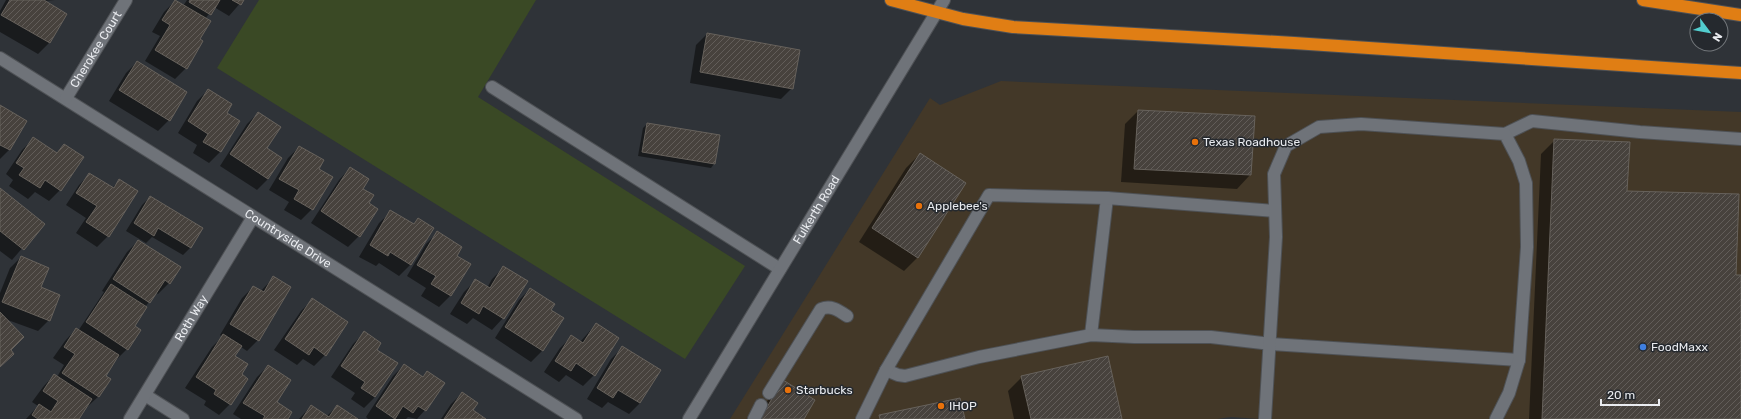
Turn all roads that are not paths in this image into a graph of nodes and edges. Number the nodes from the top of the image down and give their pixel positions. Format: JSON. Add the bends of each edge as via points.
{"nodes":[{"id":1,"x":126,"y":0,"type":"edge"},
{"id":2,"x":890,"y":0,"type":"edge"},
{"id":3,"x":944,"y":0,"type":"edge"},
{"id":4,"x":1643,"y":0,"type":"edge"},
{"id":5,"x":937,"y":12,"type":"junction"},
{"id":6,"x":1741,"y":15,"type":"edge"},
{"id":7,"x":0,"y":58,"type":"edge"},
{"id":8,"x":1741,"y":73,"type":"edge"},
{"id":9,"x":492,"y":87,"type":"dead end"},
{"id":10,"x":66,"y":98,"type":"junction"},
{"id":11,"x":1505,"y":134,"type":"junction"},
{"id":12,"x":1741,"y":139,"type":"edge"},
{"id":13,"x":1107,"y":198,"type":"junction"},
{"id":14,"x":1274,"y":211,"type":"junction"},
{"id":15,"x":253,"y":217,"type":"junction"},
{"id":16,"x":780,"y":269,"type":"junction"},
{"id":17,"x":847,"y":316,"type":"dead end"},
{"id":18,"x":1091,"y":335,"type":"junction"},
{"id":19,"x":1271,"y":344,"type":"junction"},
{"id":20,"x":1519,"y":360,"type":"junction"},
{"id":21,"x":886,"y":370,"type":"junction"},
{"id":22,"x":769,"y":393,"type":"dead end"},
{"id":23,"x":144,"y":395,"type":"junction"},
{"id":24,"x":762,"y":405,"type":"dead end"},
{"id":25,"x":130,"y":419,"type":"edge"},
{"id":26,"x":183,"y":419,"type":"edge"},
{"id":27,"x":576,"y":419,"type":"edge"},
{"id":28,"x":689,"y":419,"type":"edge"},
{"id":29,"x":754,"y":419,"type":"edge"},
{"id":30,"x":862,"y":419,"type":"edge"},
{"id":31,"x":1265,"y":419,"type":"edge"},
{"id":32,"x":1496,"y":419,"type":"edge"}],
"edges":[{"from":1,"to":10,"type":"street","name":"Cherokee Court"},
{"from":2,"to":5,"type":"highway"},
{"from":3,"to":5,"type":"street","name":"Fulkerth Road"},
{"from":4,"to":6,"type":"highway"},
{"from":5,"to":8,"type":"highway","via":[[1013,27]]},
{"from":5,"to":16,"type":"street","name":"Fulkerth Road"},
{"from":7,"to":10,"type":"street","name":"Countryside Drive"},
{"from":9,"to":16,"type":"street"},
{"from":10,"to":15,"type":"street","name":"Countryside Drive"},
{"from":11,"to":12,"type":"street","via":[[1532,121]]},
{"from":11,"to":14,"type":"street","via":[[1360,124],[1319,127],[1286,146],[1274,174]]},
{"from":11,"to":20,"type":"street","via":[[1519,161],[1526,183],[1527,247]]},
{"from":13,"to":14,"type":"street"},
{"from":13,"to":18,"type":"street"},
{"from":13,"to":21,"type":"street","via":[[989,195]]},
{"from":14,"to":19,"type":"street","via":[[1276,237]]},
{"from":15,"to":23,"type":"street","name":"Roth Way"},
{"from":15,"to":27,"type":"street","name":"Countryside Drive"},
{"from":16,"to":28,"type":"street","name":"Fulkerth Road"},
{"from":17,"to":22,"type":"street","via":[[827,306],[821,309]]},
{"from":18,"to":19,"type":"street","via":[[1212,337]]},
{"from":18,"to":21,"type":"street","via":[[979,357],[905,376]]},
{"from":19,"to":20,"type":"street"},
{"from":19,"to":31,"type":"street"},
{"from":20,"to":32,"type":"street","via":[[1509,393]]},
{"from":21,"to":30,"type":"street"},
{"from":23,"to":25,"type":"street","name":"Roth Way"},
{"from":23,"to":26,"type":"street"},
{"from":24,"to":29,"type":"street"}]}
